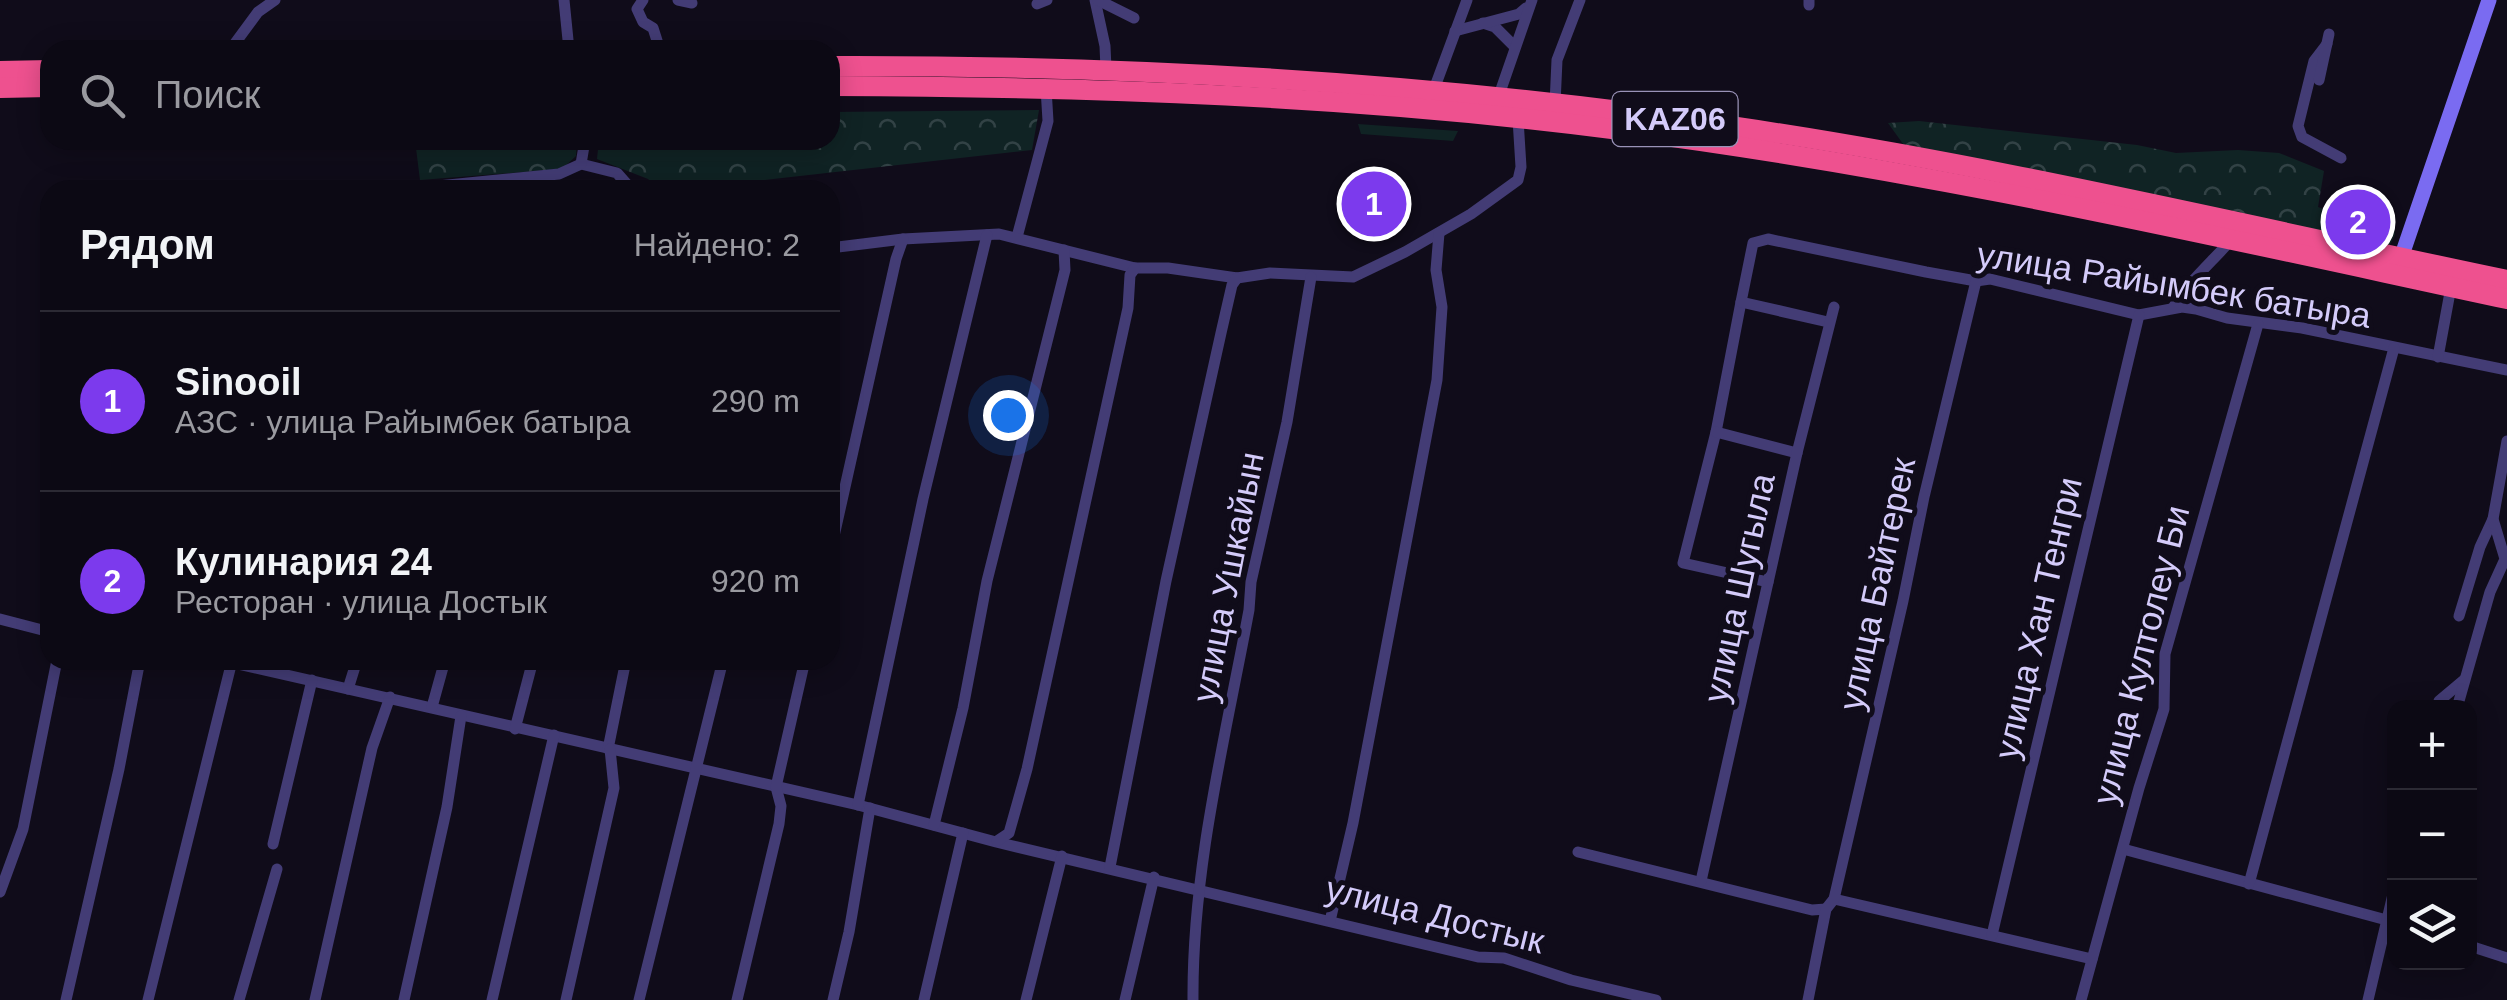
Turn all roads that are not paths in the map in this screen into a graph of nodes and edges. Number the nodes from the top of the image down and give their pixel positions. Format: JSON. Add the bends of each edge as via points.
{"nodes":[{"id":1,"x":274,"y":0,"type":"edge"},
{"id":2,"x":564,"y":0,"type":"edge"},
{"id":3,"x":644,"y":0,"type":"edge"},
{"id":4,"x":678,"y":0,"type":"edge"},
{"id":5,"x":1096,"y":0,"type":"edge"},
{"id":6,"x":1466,"y":0,"type":"edge"},
{"id":7,"x":1580,"y":0,"type":"edge"},
{"id":8,"x":2490,"y":0,"type":"edge"},
{"id":9,"x":1531,"y":2,"type":"edge"},
{"id":10,"x":692,"y":3,"type":"dead end"},
{"id":11,"x":1134,"y":18,"type":"dead end"},
{"id":12,"x":1484,"y":22,"type":"junction"},
{"id":13,"x":1456,"y":31,"type":"junction"},
{"id":14,"x":237,"y":40,"type":"edge"},
{"id":15,"x":568,"y":40,"type":"edge"},
{"id":16,"x":657,"y":40,"type":"edge"},
{"id":17,"x":1515,"y":47,"type":"junction"},
{"id":18,"x":840,"y":66,"type":"edge"},
{"id":19,"x":1106,"y":69,"type":"junction"},
{"id":20,"x":40,"y":70,"type":"edge"},
{"id":21,"x":0,"y":71,"type":"edge"},
{"id":22,"x":2319,"y":80,"type":"dead end"},
{"id":23,"x":840,"y":86,"type":"edge"},
{"id":24,"x":40,"y":87,"type":"edge"},
{"id":25,"x":0,"y":88,"type":"edge"},
{"id":26,"x":1046,"y":88,"type":"junction"},
{"id":27,"x":1434,"y":92,"type":"junction"},
{"id":28,"x":1554,"y":104,"type":"junction"},
{"id":29,"x":1507,"y":108,"type":"junction"},
{"id":30,"x":584,"y":150,"type":"edge"},
{"id":31,"x":2341,"y":158,"type":"dead end"},
{"id":32,"x":582,"y":164,"type":"junction"},
{"id":33,"x":560,"y":174,"type":"junction"},
{"id":34,"x":513,"y":180,"type":"edge"},
{"id":35,"x":558,"y":180,"type":"edge"},
{"id":36,"x":624,"y":180,"type":"edge"},
{"id":37,"x":1438,"y":233,"type":"junction"},
{"id":38,"x":987,"y":235,"type":"junction"},
{"id":39,"x":1017,"y":237,"type":"junction"},
{"id":40,"x":903,"y":239,"type":"junction"},
{"id":41,"x":2231,"y":239,"type":"junction"},
{"id":42,"x":840,"y":247,"type":"edge"},
{"id":43,"x":1064,"y":250,"type":"junction"},
{"id":44,"x":2400,"y":258,"type":"junction"},
{"id":45,"x":1134,"y":268,"type":"junction"},
{"id":46,"x":1311,"y":277,"type":"junction"},
{"id":47,"x":1237,"y":278,"type":"junction"},
{"id":48,"x":2507,"y":280,"type":"edge"},
{"id":49,"x":1976,"y":282,"type":"junction"},
{"id":50,"x":2451,"y":287,"type":"junction"},
{"id":51,"x":2507,"y":299,"type":"edge"},
{"id":52,"x":1741,"y":302,"type":"junction"},
{"id":53,"x":1834,"y":306,"type":"dead end"},
{"id":54,"x":2174,"y":308,"type":"junction"},
{"id":55,"x":2140,"y":315,"type":"junction"},
{"id":56,"x":1828,"y":322,"type":"junction"},
{"id":57,"x":2258,"y":324,"type":"junction"},
{"id":58,"x":2394,"y":348,"type":"junction"},
{"id":59,"x":2438,"y":357,"type":"junction"},
{"id":60,"x":2507,"y":370,"type":"edge"},
{"id":61,"x":1716,"y":432,"type":"junction"},
{"id":62,"x":2507,"y":441,"type":"edge"},
{"id":63,"x":1797,"y":453,"type":"junction"},
{"id":64,"x":840,"y":509,"type":"edge"},
{"id":65,"x":2492,"y":519,"type":"junction"},
{"id":66,"x":2483,"y":540,"type":"junction"},
{"id":67,"x":2498,"y":540,"type":"junction"},
{"id":68,"x":1768,"y":582,"type":"junction"},
{"id":69,"x":2459,"y":616,"type":"dead end"},
{"id":70,"x":0,"y":619,"type":"edge"},
{"id":71,"x":40,"y":630,"type":"edge"},
{"id":72,"x":56,"y":670,"type":"edge"},
{"id":73,"x":138,"y":670,"type":"edge"},
{"id":74,"x":230,"y":670,"type":"edge"},
{"id":75,"x":285,"y":670,"type":"edge"},
{"id":76,"x":354,"y":670,"type":"edge"},
{"id":77,"x":442,"y":670,"type":"edge"},
{"id":78,"x":530,"y":670,"type":"edge"},
{"id":79,"x":624,"y":670,"type":"edge"},
{"id":80,"x":720,"y":670,"type":"edge"},
{"id":81,"x":803,"y":670,"type":"edge"},
{"id":82,"x":312,"y":680,"type":"junction"},
{"id":83,"x":2464,"y":680,"type":"junction"},
{"id":84,"x":348,"y":689,"type":"junction"},
{"id":85,"x":390,"y":697,"type":"junction"},
{"id":86,"x":2440,"y":700,"type":"edge"},
{"id":87,"x":2459,"y":700,"type":"edge"},
{"id":88,"x":432,"y":708,"type":"junction"},
{"id":89,"x":461,"y":716,"type":"junction"},
{"id":90,"x":514,"y":729,"type":"junction"},
{"id":91,"x":554,"y":735,"type":"junction"},
{"id":92,"x":609,"y":749,"type":"junction"},
{"id":93,"x":696,"y":769,"type":"junction"},
{"id":94,"x":776,"y":787,"type":"junction"},
{"id":95,"x":864,"y":806,"type":"junction"},
{"id":96,"x":934,"y":825,"type":"junction"},
{"id":97,"x":963,"y":834,"type":"junction"},
{"id":98,"x":996,"y":842,"type":"junction"},
{"id":99,"x":273,"y":844,"type":"dead end"},
{"id":100,"x":2123,"y":848,"type":"junction"},
{"id":101,"x":1578,"y":852,"type":"dead end"},
{"id":102,"x":1062,"y":856,"type":"junction"},
{"id":103,"x":1110,"y":867,"type":"junction"},
{"id":104,"x":277,"y":869,"type":"dead end"},
{"id":105,"x":1154,"y":878,"type":"junction"},
{"id":106,"x":1701,"y":881,"type":"junction"},
{"id":107,"x":2249,"y":884,"type":"junction"},
{"id":108,"x":1200,"y":889,"type":"junction"},
{"id":109,"x":0,"y":892,"type":"edge"},
{"id":110,"x":1830,"y":904,"type":"junction"},
{"id":111,"x":1330,"y":920,"type":"junction"},
{"id":112,"x":2387,"y":920,"type":"edge"},
{"id":113,"x":1992,"y":935,"type":"junction"},
{"id":114,"x":2387,"y":935,"type":"edge"},
{"id":115,"x":2477,"y":948,"type":"edge"},
{"id":116,"x":2507,"y":958,"type":"edge"},
{"id":117,"x":2092,"y":959,"type":"junction"},
{"id":118,"x":66,"y":1000,"type":"edge"},
{"id":119,"x":148,"y":1000,"type":"edge"},
{"id":120,"x":240,"y":1000,"type":"edge"},
{"id":121,"x":315,"y":1000,"type":"edge"},
{"id":122,"x":404,"y":1000,"type":"edge"},
{"id":123,"x":492,"y":1000,"type":"edge"},
{"id":124,"x":566,"y":1000,"type":"edge"},
{"id":125,"x":640,"y":1000,"type":"edge"},
{"id":126,"x":736,"y":1000,"type":"edge"},
{"id":127,"x":832,"y":1000,"type":"edge"},
{"id":128,"x":924,"y":1000,"type":"edge"},
{"id":129,"x":1026,"y":1000,"type":"edge"},
{"id":130,"x":1125,"y":1000,"type":"edge"},
{"id":131,"x":1193,"y":1000,"type":"edge"},
{"id":132,"x":1656,"y":1000,"type":"edge"},
{"id":133,"x":1808,"y":1000,"type":"edge"},
{"id":134,"x":2081,"y":1000,"type":"edge"},
{"id":135,"x":2368,"y":1000,"type":"edge"}],
"edges":[{"from":1,"to":14,"type":"street"},
{"from":2,"to":15,"type":"street"},
{"from":3,"to":16,"type":"street","via":[[637,9]]},
{"from":4,"to":10,"type":"street"},
{"from":5,"to":11,"type":"street"},
{"from":5,"to":19,"type":"street"},
{"from":6,"to":13,"type":"street"},
{"from":7,"to":28,"type":"street","via":[[1558,60]]},
{"from":8,"to":44,"type":"main road"},
{"from":9,"to":12,"type":"street","via":[[1519,14]]},
{"from":9,"to":17,"type":"street"},
{"from":12,"to":13,"type":"street"},
{"from":12,"to":17,"type":"street"},
{"from":13,"to":27,"type":"street"},
{"from":17,"to":29,"type":"street"},
{"from":18,"to":19,"type":"highway","number":"KАZ06"},
{"from":19,"to":27,"type":"highway","number":"KАZ06"},
{"from":20,"to":21,"type":"highway"},
{"from":22,"to":31,"type":"street","via":[[2328,39],[2314,61],[2298,126],[2302,137]]},
{"from":23,"to":26,"type":"highway","number":"KАZ06"},
{"from":24,"to":25,"type":"highway"},
{"from":26,"to":29,"type":"highway","number":"KАZ06"},
{"from":26,"to":39,"type":"street","via":[[1048,122]]},
{"from":27,"to":29,"type":"highway","number":"KАZ06"},
{"from":28,"to":29,"type":"highway","number":"KАZ06"},
{"from":28,"to":44,"type":"highway","number":"KАZ06","via":[[1852,145]]},
{"from":29,"to":37,"type":"street","via":[[1522,167],[1518,180]]},
{"from":29,"to":41,"type":"highway","number":"KАZ06"},
{"from":30,"to":32,"type":"street"},
{"from":32,"to":33,"type":"street"},
{"from":32,"to":36,"type":"street","via":[[617,172]]},
{"from":33,"to":34,"type":"street"},
{"from":33,"to":35,"type":"street"},
{"from":37,"to":46,"type":"street","via":[[1352,277]]},
{"from":37,"to":111,"type":"street","via":[[1437,380]]},
{"from":38,"to":39,"type":"street"},
{"from":38,"to":40,"type":"street"},
{"from":38,"to":95,"type":"street","via":[[922,499]]},
{"from":39,"to":43,"type":"street"},
{"from":40,"to":42,"type":"street"},
{"from":40,"to":64,"type":"street"},
{"from":41,"to":50,"type":"highway","number":"KАZ06"},
{"from":41,"to":54,"type":"street"},
{"from":43,"to":45,"type":"street"},
{"from":43,"to":96,"type":"street"},
{"from":44,"to":48,"type":"highway","number":"KАZ06"},
{"from":45,"to":47,"type":"street"},
{"from":45,"to":98,"type":"street","via":[[1027,769],[1009,833]]},
{"from":46,"to":47,"type":"street"},
{"from":46,"to":108,"type":"street","name":"улица Ушкайын","via":[[1250,582]]},
{"from":47,"to":103,"type":"street","via":[[1166,581]]},
{"from":49,"to":52,"type":"street","name":"улица Райымбек батыра","via":[[1760,239]]},
{"from":49,"to":55,"type":"street","name":"улица Райымбек батыра","via":[[1990,279]]},
{"from":49,"to":110,"type":"street","name":"улица Байтерек"},
{"from":50,"to":51,"type":"highway","number":"KАZ06"},
{"from":50,"to":59,"type":"street"},
{"from":52,"to":56,"type":"street"},
{"from":52,"to":61,"type":"street"},
{"from":53,"to":56,"type":"street","name":"улица Шугыла"},
{"from":54,"to":55,"type":"street","name":"улица Райымбек батыра"},
{"from":54,"to":57,"type":"street","name":"улица Райымбек батыра"},
{"from":55,"to":113,"type":"street","name":"улица Хан Тенгри"},
{"from":56,"to":63,"type":"street","name":"улица Шугыла"},
{"from":57,"to":58,"type":"street","name":"улица Райымбек батыра"},
{"from":57,"to":100,"type":"street","name":"улица Култолеу Би","via":[[2169,637],[2164,709]]},
{"from":58,"to":59,"type":"street","name":"улица Райымбек батыра"},
{"from":58,"to":107,"type":"street"},
{"from":59,"to":60,"type":"street","name":"улица Райымбек батыра"},
{"from":61,"to":63,"type":"street"},
{"from":61,"to":68,"type":"street","via":[[1683,563]]},
{"from":62,"to":65,"type":"street"},
{"from":63,"to":68,"type":"street","name":"улица Шугыла"},
{"from":65,"to":66,"type":"street"},
{"from":65,"to":67,"type":"street"},
{"from":66,"to":67,"type":"street"},
{"from":66,"to":69,"type":"street"},
{"from":67,"to":83,"type":"street","via":[[2505,559]]},
{"from":68,"to":106,"type":"street","name":"улица Шугыла"},
{"from":70,"to":71,"type":"street"},
{"from":72,"to":109,"type":"street","via":[[23,829]]},
{"from":73,"to":118,"type":"street"},
{"from":74,"to":119,"type":"street"},
{"from":75,"to":82,"type":"street","name":"улица Достык"},
{"from":76,"to":84,"type":"street"},
{"from":77,"to":88,"type":"street"},
{"from":78,"to":90,"type":"street"},
{"from":79,"to":92,"type":"street"},
{"from":80,"to":93,"type":"street"},
{"from":81,"to":94,"type":"street"},
{"from":82,"to":84,"type":"street","name":"улица Достык"},
{"from":82,"to":99,"type":"street"},
{"from":83,"to":86,"type":"street"},
{"from":83,"to":87,"type":"street"},
{"from":84,"to":85,"type":"street","name":"улица Достык"},
{"from":85,"to":88,"type":"street","name":"улица Достык"},
{"from":85,"to":121,"type":"street","via":[[372,748]]},
{"from":88,"to":89,"type":"street","name":"улица Достык"},
{"from":89,"to":90,"type":"street","name":"улица Достык"},
{"from":89,"to":122,"type":"street"},
{"from":90,"to":91,"type":"street","name":"улица Достык"},
{"from":91,"to":92,"type":"street","name":"улица Достык"},
{"from":91,"to":123,"type":"street"},
{"from":92,"to":93,"type":"street","name":"улица Достык"},
{"from":92,"to":124,"type":"street","via":[[614,788]]},
{"from":93,"to":94,"type":"street","name":"улица Достык"},
{"from":93,"to":125,"type":"street"},
{"from":94,"to":95,"type":"street","name":"улица Достык"},
{"from":94,"to":126,"type":"street","via":[[779,824]]},
{"from":95,"to":96,"type":"street","name":"улица Достык"},
{"from":95,"to":127,"type":"street","via":[[849,932]]},
{"from":96,"to":97,"type":"street","name":"улица Достык"},
{"from":97,"to":98,"type":"street","name":"улица Достык"},
{"from":97,"to":128,"type":"street"},
{"from":98,"to":102,"type":"street","name":"улица Достык"},
{"from":100,"to":107,"type":"street"},
{"from":100,"to":117,"type":"street","name":"улица Култолеу Би"},
{"from":101,"to":106,"type":"street"},
{"from":102,"to":103,"type":"street","name":"улица Достык"},
{"from":102,"to":129,"type":"street"},
{"from":103,"to":105,"type":"street","name":"улица Достык"},
{"from":104,"to":120,"type":"street"},
{"from":105,"to":108,"type":"street","name":"улица Достык"},
{"from":105,"to":130,"type":"street"},
{"from":106,"to":110,"type":"street","via":[[1812,910]]},
{"from":107,"to":112,"type":"street"},
{"from":108,"to":111,"type":"street","name":"улица Достык"},
{"from":108,"to":131,"type":"street","name":"улица Ушкайын"},
{"from":110,"to":113,"type":"street"},
{"from":110,"to":133,"type":"street","name":"улица Байтерек"},
{"from":111,"to":132,"type":"street","name":"улица Достык"},
{"from":113,"to":117,"type":"street"},
{"from":114,"to":135,"type":"street"},
{"from":115,"to":116,"type":"street"},
{"from":117,"to":134,"type":"street","name":"улица Култолеу Би"}]}
